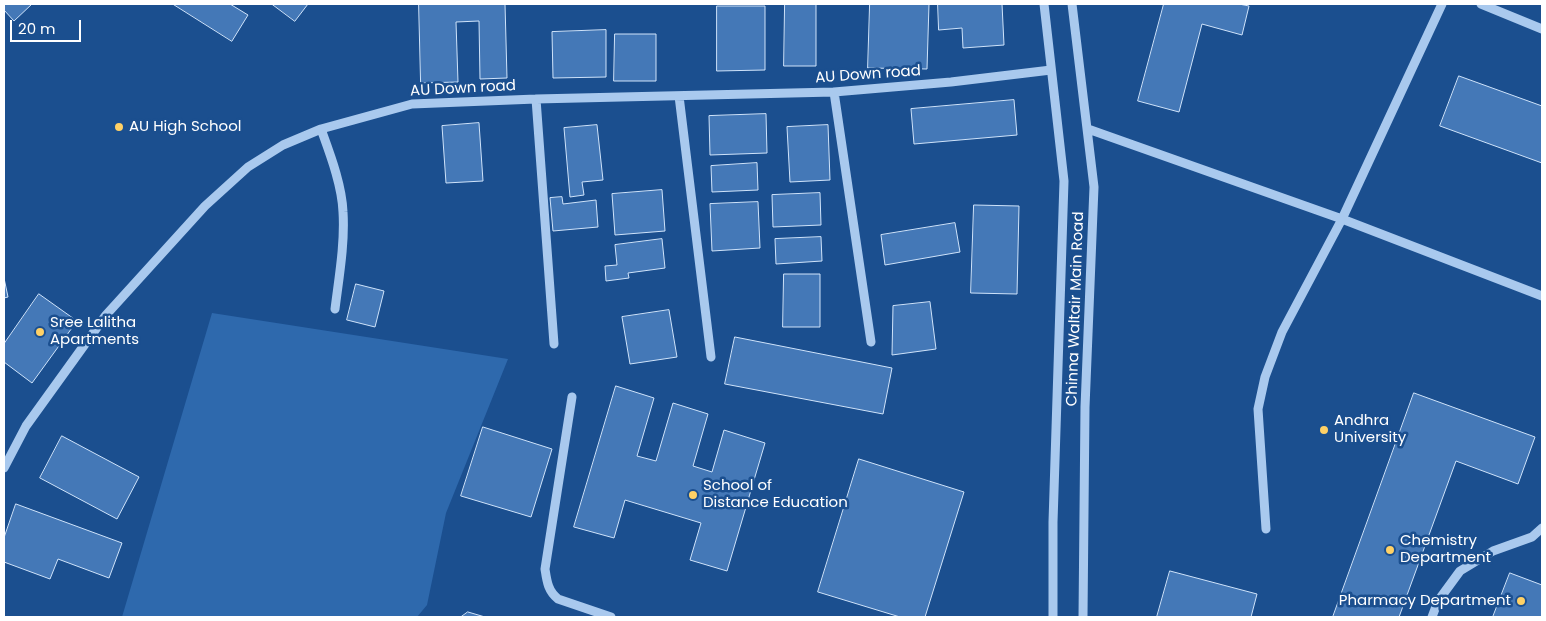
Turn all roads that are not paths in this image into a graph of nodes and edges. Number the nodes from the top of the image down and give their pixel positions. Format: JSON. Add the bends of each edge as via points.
{"nodes":[{"id":1,"x":1044,"y":4,"type":"edge"},
{"id":2,"x":1072,"y":4,"type":"edge"},
{"id":3,"x":1442,"y":4,"type":"edge"},
{"id":4,"x":1480,"y":4,"type":"edge"},
{"id":5,"x":1542,"y":29,"type":"edge"},
{"id":6,"x":1051,"y":70,"type":"junction"},
{"id":7,"x":834,"y":92,"type":"junction"},
{"id":8,"x":680,"y":96,"type":"junction"},
{"id":9,"x":536,"y":99,"type":"junction"},
{"id":10,"x":322,"y":129,"type":"junction"},
{"id":11,"x":1088,"y":129,"type":"junction"},
{"id":12,"x":1342,"y":219,"type":"junction"},
{"id":13,"x":1542,"y":296,"type":"edge"},
{"id":14,"x":335,"y":309,"type":"dead end"},
{"id":15,"x":870,"y":342,"type":"dead end"},
{"id":16,"x":554,"y":344,"type":"dead end"},
{"id":17,"x":711,"y":357,"type":"dead end"},
{"id":18,"x":572,"y":396,"type":"dead end"},
{"id":19,"x":4,"y":468,"type":"edge"},
{"id":20,"x":1542,"y":528,"type":"edge"},
{"id":21,"x":1266,"y":529,"type":"dead end"},
{"id":22,"x":611,"y":617,"type":"edge"},
{"id":23,"x":1053,"y":617,"type":"edge"},
{"id":24,"x":1084,"y":617,"type":"edge"},
{"id":25,"x":1432,"y":617,"type":"edge"}],
"edges":[{"from":1,"to":6,"type":"street","name":"Chinna Waltair Main Road"},
{"from":2,"to":11,"type":"street","name":"Chinna Waltair Main Road"},
{"from":3,"to":12,"type":"street"},
{"from":4,"to":5,"type":"street"},
{"from":6,"to":7,"type":"street","name":"AU Down road"},
{"from":6,"to":23,"type":"street","name":"Chinna Waltair Main Road","via":[[1064,181]]},
{"from":7,"to":8,"type":"street","name":"AU Down road"},
{"from":7,"to":15,"type":"street"},
{"from":8,"to":9,"type":"street","name":"AU Down road"},
{"from":8,"to":17,"type":"street"},
{"from":9,"to":10,"type":"street","name":"AU Down road","via":[[412,104]]},
{"from":9,"to":16,"type":"street"},
{"from":10,"to":14,"type":"street","via":[[343,211]]},
{"from":10,"to":19,"type":"street","name":"AU Down road","via":[[283,145],[248,166],[206,206],[106,315],[26,426]]},
{"from":11,"to":12,"type":"street"},
{"from":11,"to":24,"type":"street","name":"Chinna Waltair Main Road","via":[[1094,187],[1085,407]]},
{"from":12,"to":13,"type":"street"},
{"from":12,"to":21,"type":"street","via":[[1282,332],[1265,377],[1258,409]]},
{"from":18,"to":22,"type":"street","via":[[545,569],[547,584],[558,599]]},
{"from":20,"to":25,"type":"street","via":[[1532,537],[1493,551],[1460,572],[1438,601]]}]}
